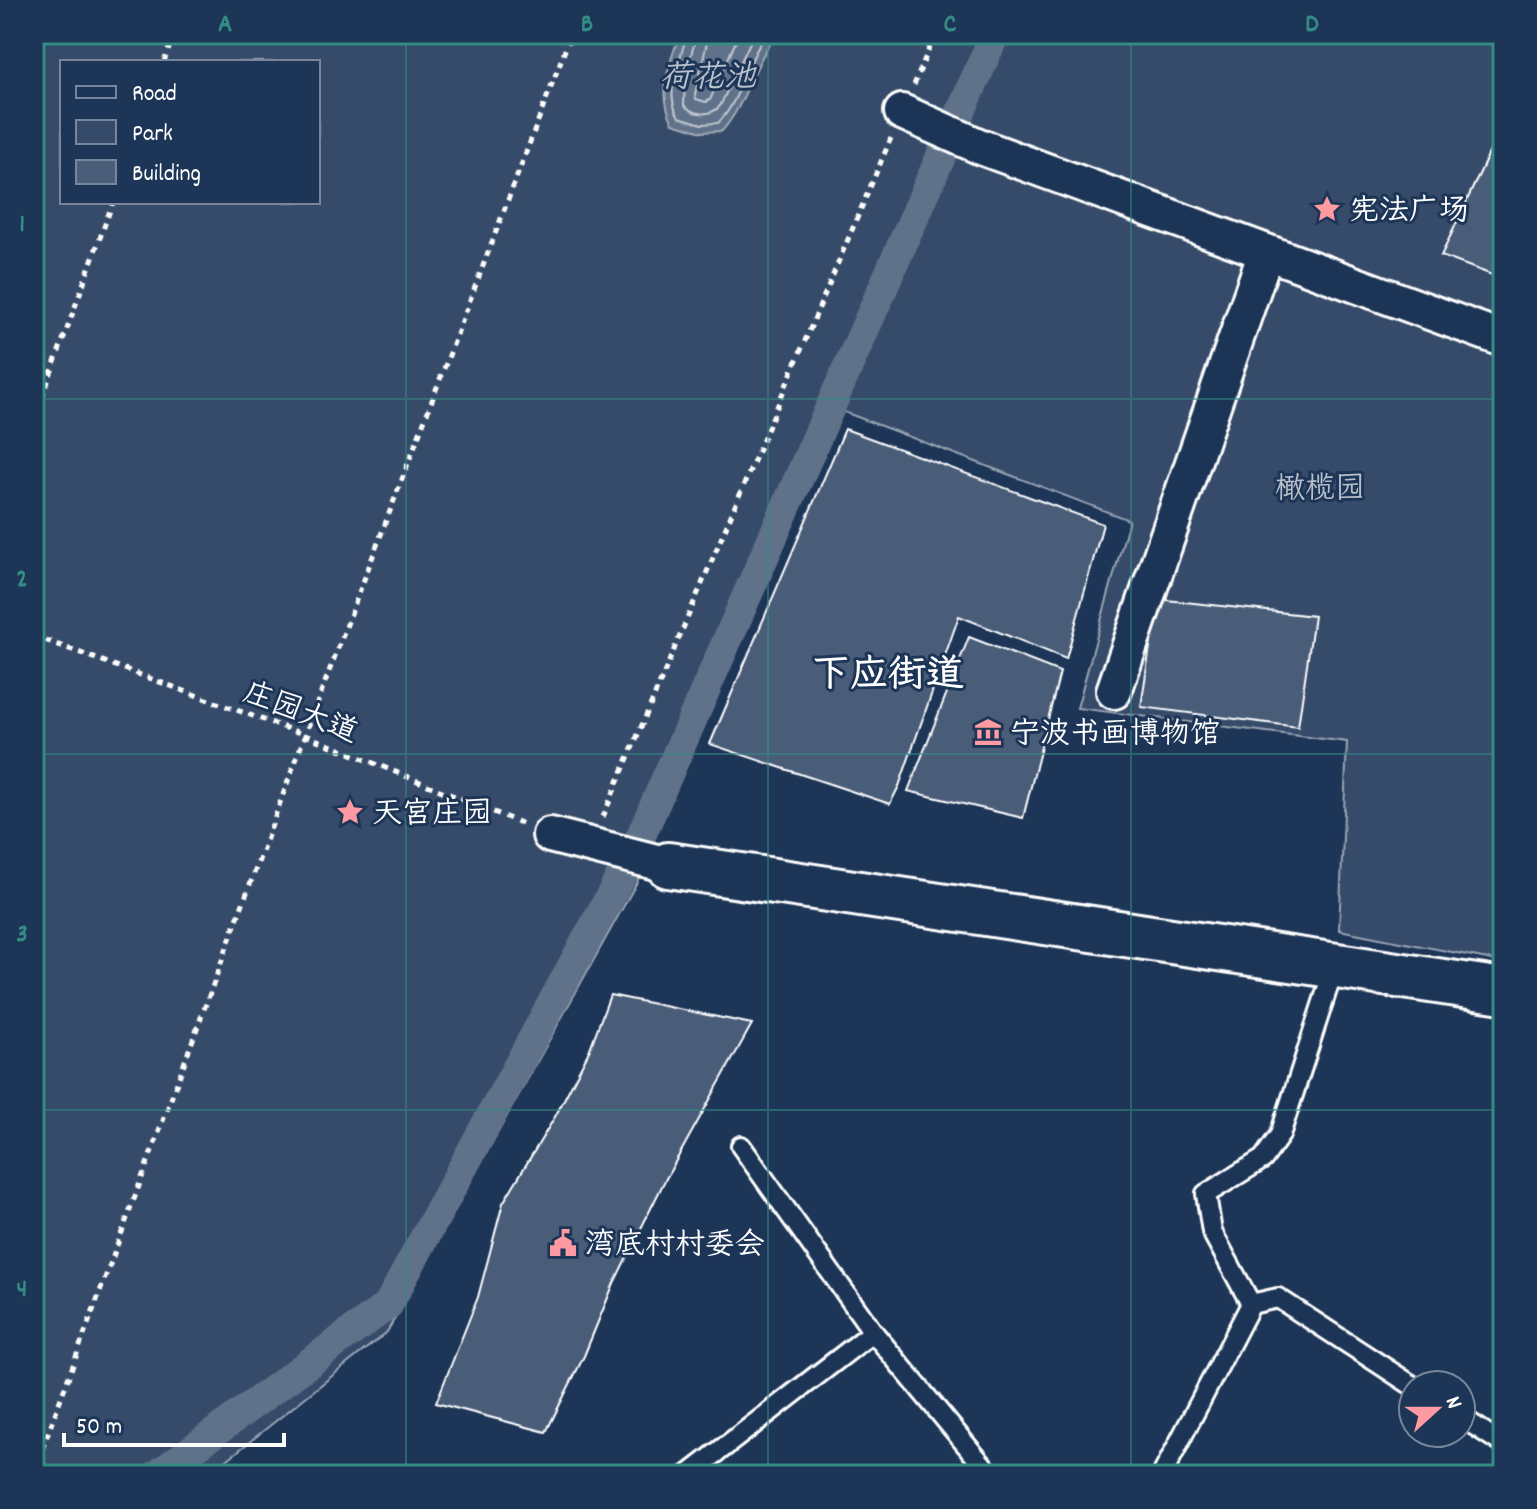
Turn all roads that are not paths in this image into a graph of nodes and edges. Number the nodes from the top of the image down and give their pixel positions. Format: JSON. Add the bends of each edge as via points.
{"nodes":[{"id":1,"x":902,"y":112,"type":"road end"},
{"id":2,"x":1266,"y":252,"type":"junction"},
{"id":3,"x":1503,"y":339,"type":"edge"},
{"id":4,"x":1114,"y":691,"type":"dead end"},
{"id":5,"x":550,"y":835,"type":"road end"},
{"id":6,"x":668,"y":865,"type":"joint"},
{"id":7,"x":1335,"y":965,"type":"junction"},
{"id":8,"x":1503,"y":991,"type":"edge"},
{"id":9,"x":741,"y":1146,"type":"dead end"},
{"id":10,"x":1251,"y":1304,"type":"junction"},
{"id":11,"x":873,"y":1332,"type":"junction"},
{"id":12,"x":1397,"y":1376,"type":"edge"},
{"id":13,"x":1477,"y":1427,"type":"edge"},
{"id":14,"x":1503,"y":1444,"type":"edge"},
{"id":15,"x":688,"y":1475,"type":"edge"},
{"id":16,"x":991,"y":1475,"type":"edge"},
{"id":17,"x":1162,"y":1475,"type":"edge"}],
"edges":[{"from":1,"to":2,"type":"street","via":[[981,147]]},
{"from":2,"to":3,"type":"street"},
{"from":2,"to":4,"type":"street"},
{"from":5,"to":6,"type":"street"},
{"from":6,"to":7,"type":"main road"},
{"from":7,"to":8,"type":"main road"},
{"from":7,"to":10,"type":"lane","via":[[1280,1135],[1263,1159],[1206,1194],[1212,1232]]},
{"from":9,"to":11,"type":"lane"},
{"from":10,"to":12,"type":"lane","via":[[1278,1298]]},
{"from":10,"to":17,"type":"lane"},
{"from":11,"to":15,"type":"lane"},
{"from":11,"to":16,"type":"lane"},
{"from":13,"to":14,"type":"lane"}]}
